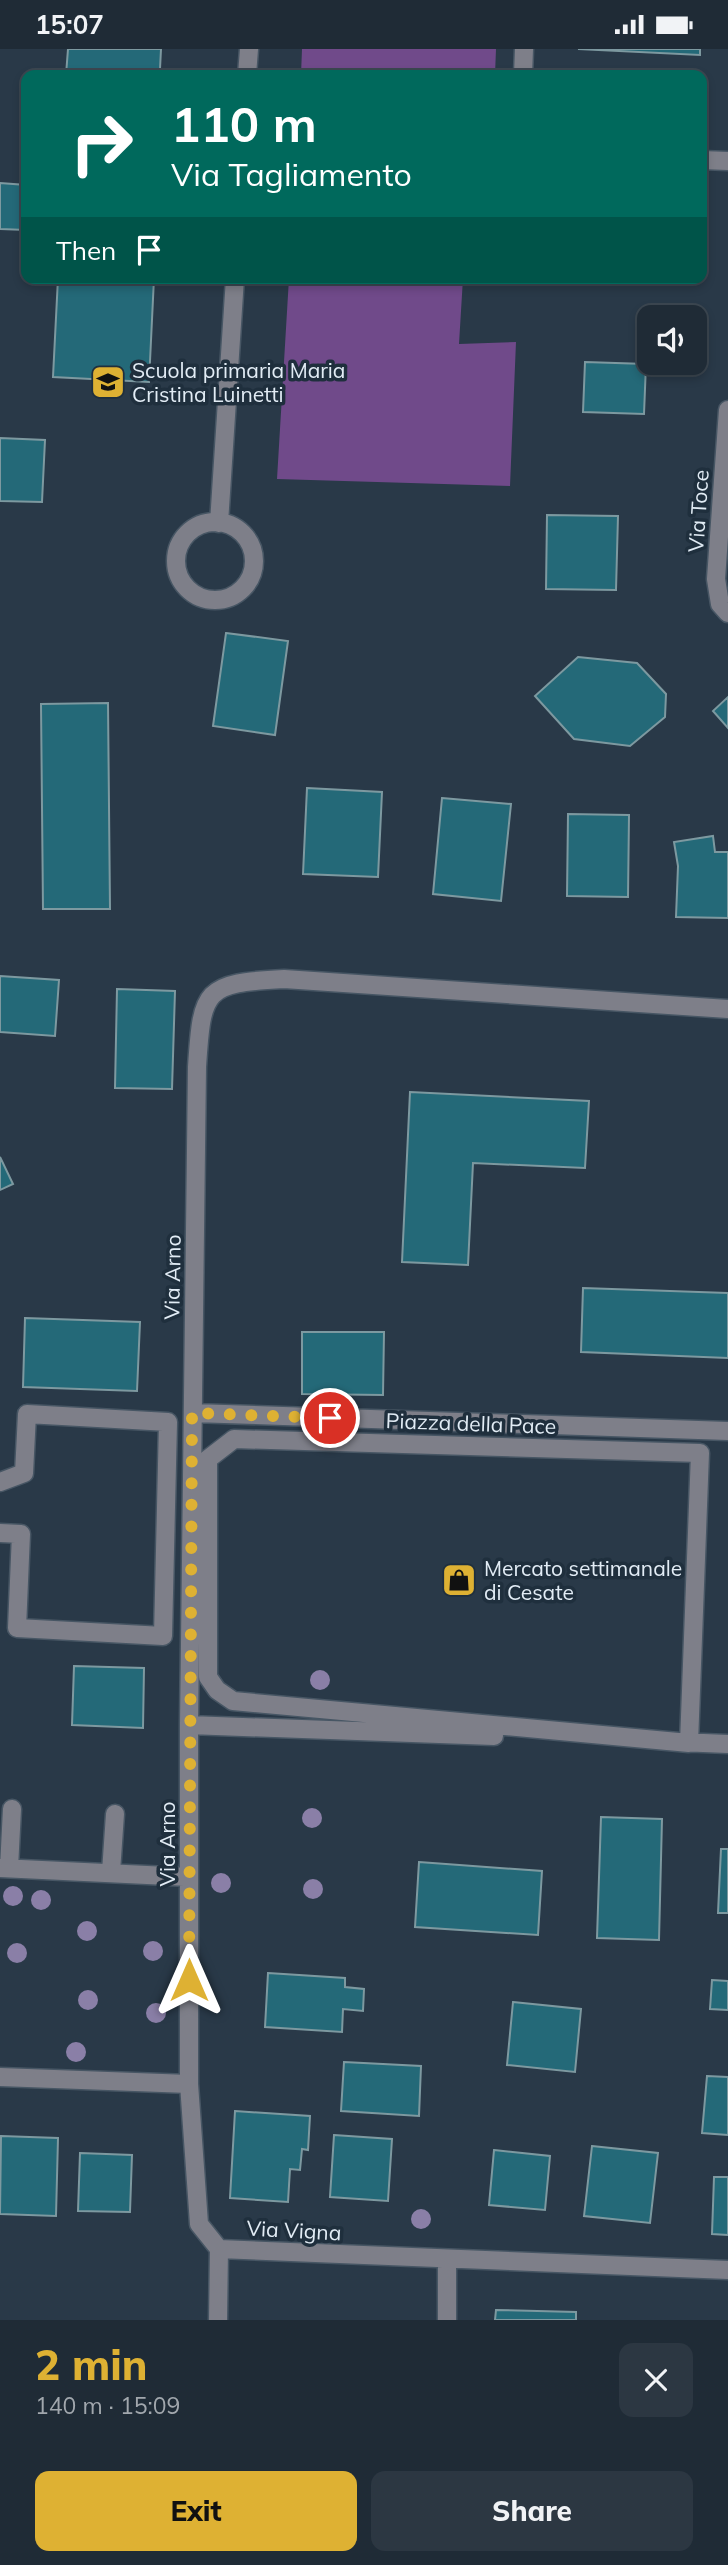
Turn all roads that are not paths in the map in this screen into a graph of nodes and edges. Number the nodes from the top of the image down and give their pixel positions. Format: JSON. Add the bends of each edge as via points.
{"nodes":[{"id":1,"x":249,"y":49,"type":"edge"},
{"id":2,"x":524,"y":49,"type":"edge"},
{"id":3,"x":247,"y":70,"type":"edge"},
{"id":4,"x":523,"y":70,"type":"edge"},
{"id":5,"x":707,"y":160,"type":"edge"},
{"id":6,"x":728,"y":161,"type":"edge"},
{"id":7,"x":234,"y":284,"type":"edge"},
{"id":8,"x":728,"y":409,"type":"edge"},
{"id":9,"x":219,"y":523,"type":"junction"},
{"id":10,"x":728,"y":613,"type":"edge"},
{"id":11,"x":728,"y":1009,"type":"edge"},
{"id":12,"x":192,"y":1413,"type":"junction"},
{"id":13,"x":728,"y":1431,"type":"edge"},
{"id":14,"x":0,"y":1482,"type":"edge"},
{"id":15,"x":0,"y":1533,"type":"edge"},
{"id":16,"x":189,"y":1725,"type":"junction"},
{"id":17,"x":689,"y":1743,"type":"junction"},
{"id":18,"x":728,"y":1744,"type":"edge"},
{"id":19,"x":12,"y":1809,"type":"dead end"},
{"id":20,"x":115,"y":1814,"type":"dead end"},
{"id":21,"x":4,"y":1868,"type":"edge"},
{"id":22,"x":111,"y":1872,"type":"junction"},
{"id":23,"x":190,"y":1877,"type":"junction"},
{"id":24,"x":0,"y":2077,"type":"edge"},
{"id":25,"x":189,"y":2084,"type":"junction"},
{"id":26,"x":219,"y":2249,"type":"junction"},
{"id":27,"x":447,"y":2260,"type":"junction"},
{"id":28,"x":728,"y":2270,"type":"edge"},
{"id":29,"x":218,"y":2320,"type":"edge"},
{"id":30,"x":447,"y":2320,"type":"edge"}],
"edges":[{"from":1,"to":3,"type":"street"},
{"from":2,"to":4,"type":"street"},
{"from":5,"to":6,"type":"street"},
{"from":7,"to":9,"type":"street"},
{"from":8,"to":10,"type":"street","name":"Via Toce","via":[[716,579],[720,604]]},
{"from":9,"to":9,"type":"street","via":[[207,523],[185,536],[176,559],[177,572],[192,593],[216,600],[240,591],[248,581],[254,556],[243,534]]},
{"from":11,"to":12,"type":"street","name":"Via Arno","via":[[284,979],[241,981],[214,993],[200,1017],[197,1067]]},
{"from":12,"to":13,"type":"street"},
{"from":12,"to":16,"type":"street","name":"Via Arno"},
{"from":14,"to":15,"type":"street","via":[[24,1473],[27,1414],[168,1422],[163,1636],[17,1629],[21,1534]]},
{"from":16,"to":17,"type":"street"},
{"from":16,"to":23,"type":"street","name":"Via Arno"},
{"from":17,"to":17,"type":"street","name":"Piazza della Pace","via":[[700,1453],[234,1439],[208,1459],[208,1677],[233,1701]]},
{"from":17,"to":18,"type":"street"},
{"from":19,"to":21,"type":"street"},
{"from":20,"to":22,"type":"street"},
{"from":21,"to":22,"type":"street"},
{"from":22,"to":23,"type":"street"},
{"from":23,"to":25,"type":"street","name":"Via Arno"},
{"from":24,"to":25,"type":"street"},
{"from":25,"to":26,"type":"street","name":"Via Vigna","via":[[200,2224]]},
{"from":26,"to":27,"type":"street","name":"Via Vigna"},
{"from":26,"to":29,"type":"street"},
{"from":27,"to":28,"type":"street","name":"Via Vigna"},
{"from":27,"to":30,"type":"street"}]}
